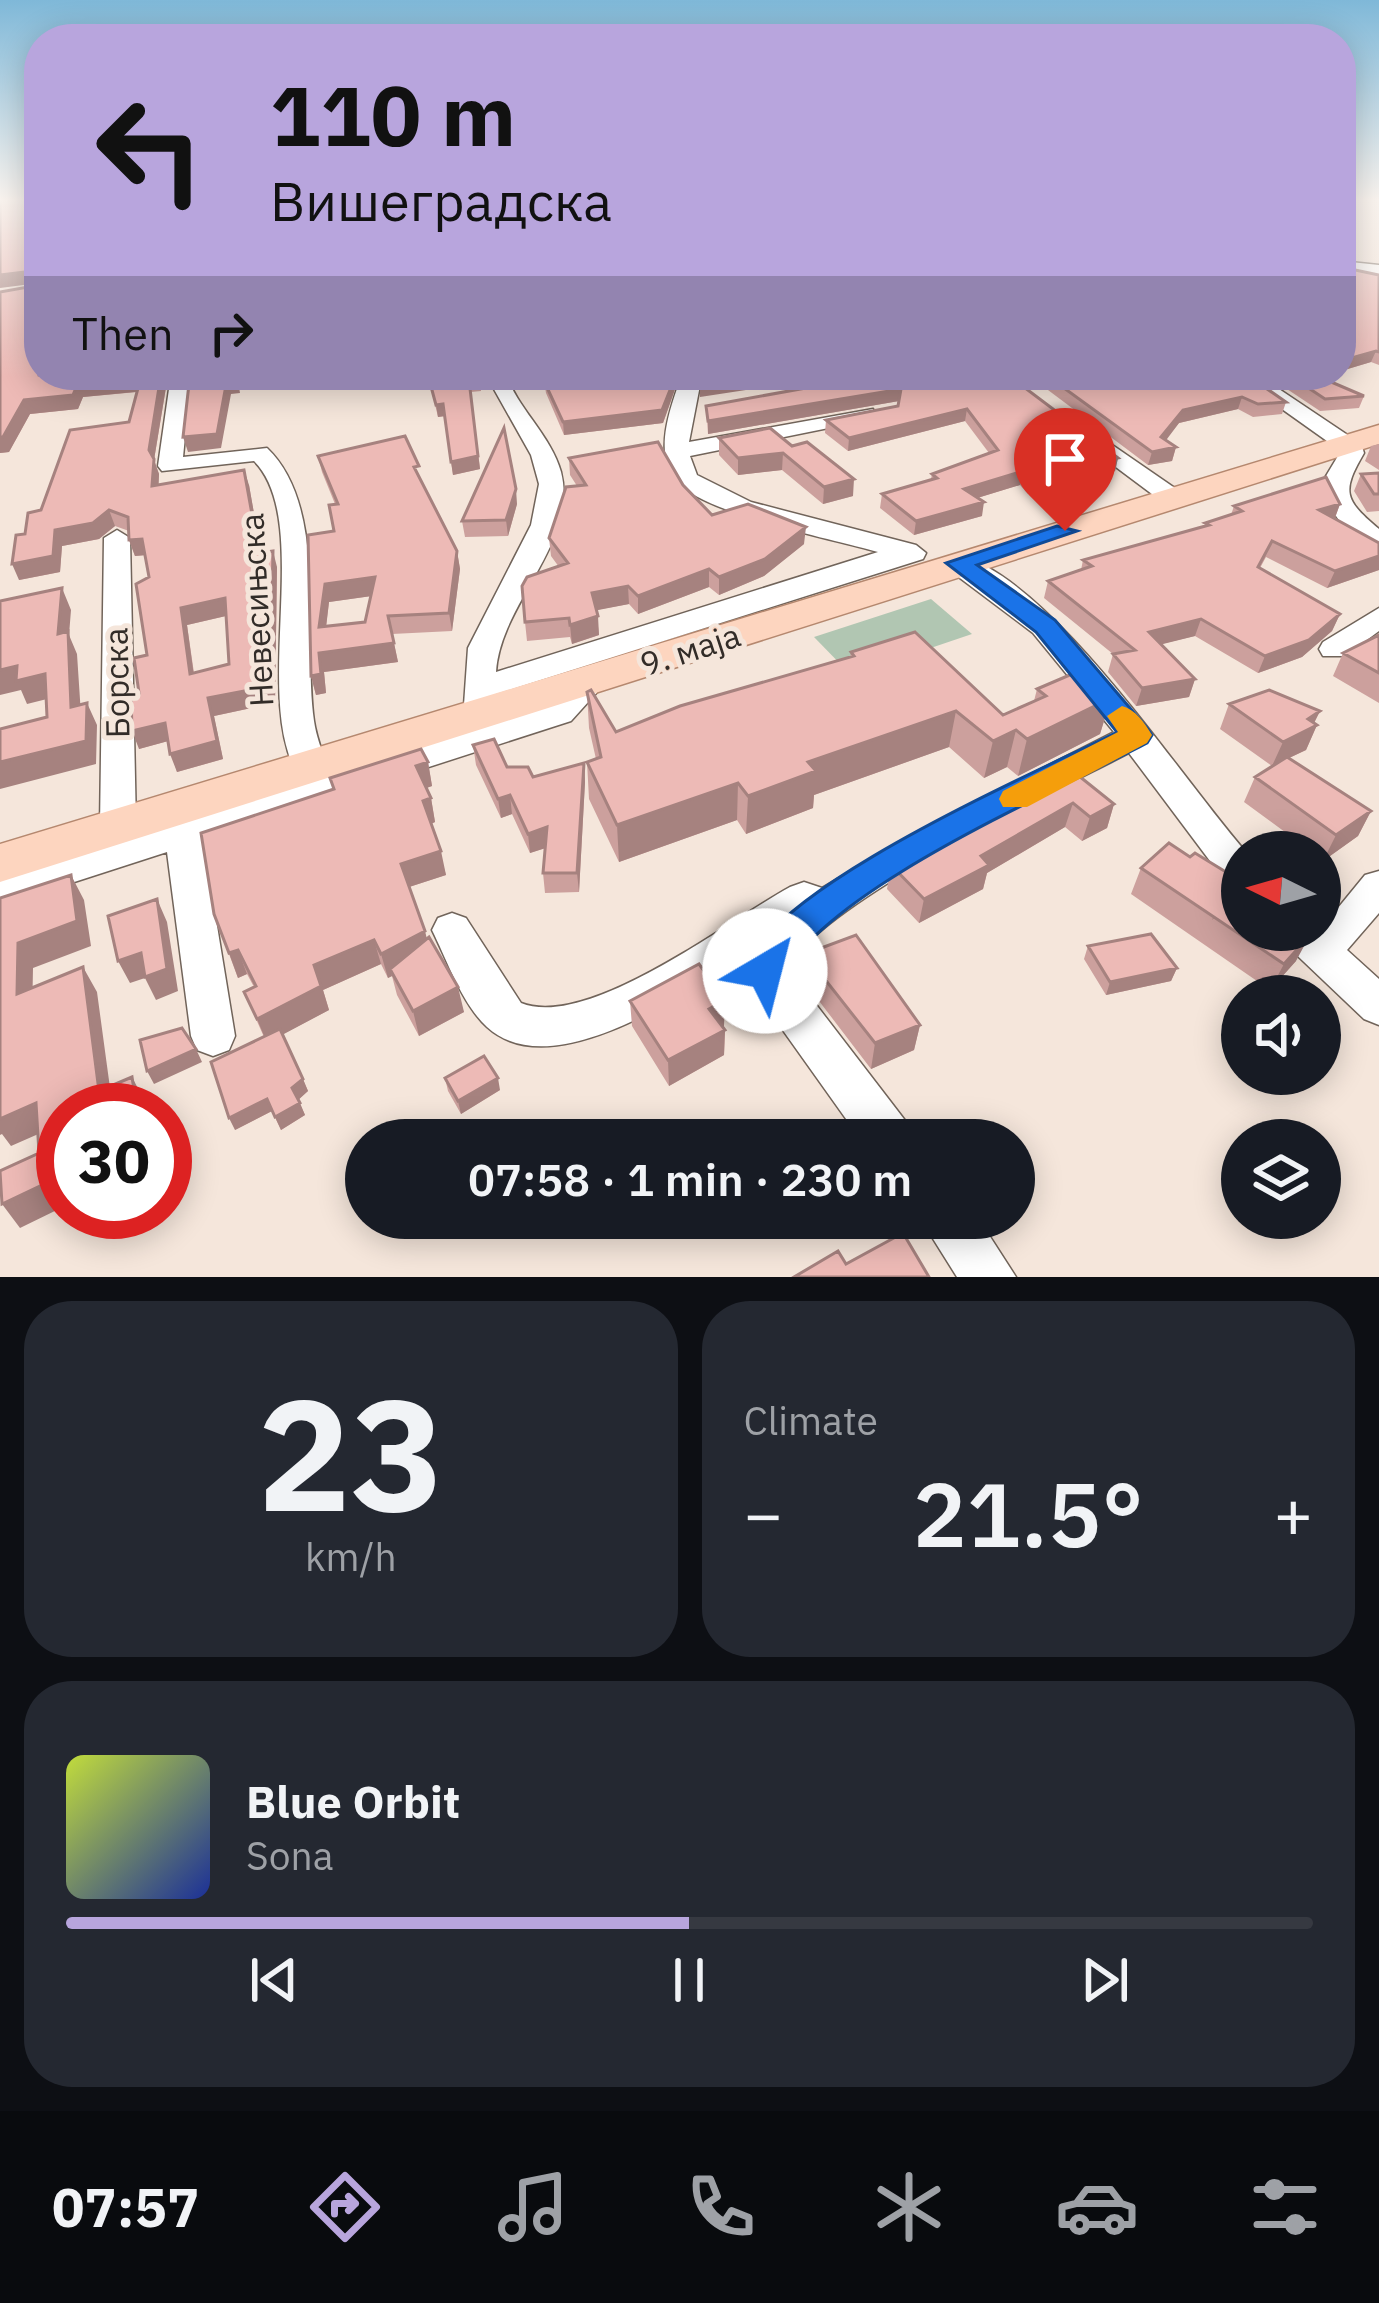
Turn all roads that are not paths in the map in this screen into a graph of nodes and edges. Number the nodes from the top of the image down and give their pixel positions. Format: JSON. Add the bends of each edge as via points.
{"nodes":[{"id":1,"x":180,"y":390,"type":"edge"},
{"id":2,"x":505,"y":390,"type":"edge"},
{"id":3,"x":691,"y":390,"type":"edge"},
{"id":4,"x":1266,"y":390,"type":"edge"},
{"id":5,"x":888,"y":409,"type":"edge"},
{"id":6,"x":1061,"y":416,"type":"edge"},
{"id":7,"x":1379,"y":434,"type":"edge"},
{"id":8,"x":1346,"y":444,"type":"junction"},
{"id":9,"x":678,"y":452,"type":"junction"},
{"id":10,"x":1173,"y":499,"type":"junction"},
{"id":11,"x":117,"y":538,"type":"dead end"},
{"id":12,"x":1379,"y":542,"type":"edge"},
{"id":13,"x":935,"y":561,"type":"junction"},
{"id":14,"x":1379,"y":617,"type":"edge"},
{"id":15,"x":1334,"y":650,"type":"dead end"},
{"id":16,"x":592,"y":680,"type":"junction"},
{"id":17,"x":480,"y":701,"type":"junction"},
{"id":18,"x":1136,"y":735,"type":"junction"},
{"id":19,"x":310,"y":766,"type":"junction"},
{"id":20,"x":182,"y":820,"type":"junction"},
{"id":21,"x":118,"y":827,"type":"junction"},
{"id":22,"x":1221,"y":850,"type":"edge"},
{"id":23,"x":0,"y":863,"type":"edge"},
{"id":24,"x":1379,"y":886,"type":"edge"},
{"id":25,"x":0,"y":891,"type":"edge"},
{"id":26,"x":824,"y":905,"type":"junction"},
{"id":27,"x":1341,"y":916,"type":"edge"},
{"id":28,"x":452,"y":930,"type":"dead end"},
{"id":29,"x":1320,"y":951,"type":"edge"},
{"id":30,"x":1379,"y":1006,"type":"edge"},
{"id":31,"x":213,"y":1036,"type":"dead end"},
{"id":32,"x":874,"y":1119,"type":"edge"},
{"id":33,"x":961,"y":1239,"type":"edge"},
{"id":34,"x":988,"y":1277,"type":"edge"}],
"edges":[{"from":1,"to":19,"type":"street","name":"Невесињска","via":[[170,466],[266,454],[282,478],[298,725]]},
{"from":2,"to":17,"type":"street","via":[[544,458],[550,494],[536,541],[488,634]]},
{"from":3,"to":9,"type":"street"},
{"from":4,"to":8,"type":"street"},
{"from":5,"to":9,"type":"street"},
{"from":6,"to":10,"type":"street"},
{"from":7,"to":8,"type":"main road","name":"9. маја"},
{"from":8,"to":10,"type":"main road","name":"9. маја"},
{"from":8,"to":12,"type":"street","via":[[1356,453],[1336,474],[1339,498]]},
{"from":9,"to":13,"type":"street","via":[[687,480],[724,500]]},
{"from":10,"to":13,"type":"main road","name":"9. маја"},
{"from":11,"to":21,"type":"street","name":"Борска"},
{"from":13,"to":16,"type":"main road","name":"9. маја"},
{"from":13,"to":17,"type":"street"},
{"from":13,"to":18,"type":"street","via":[[1046,626]]},
{"from":14,"to":15,"type":"street"},
{"from":16,"to":17,"type":"main road","name":"9. маја"},
{"from":16,"to":20,"type":"street","via":[[559,713]]},
{"from":17,"to":19,"type":"main road","name":"9. маја"},
{"from":18,"to":22,"type":"street"},
{"from":18,"to":26,"type":"street"},
{"from":19,"to":20,"type":"main road","name":"9. маја"},
{"from":20,"to":21,"type":"main road","name":"9. маја"},
{"from":20,"to":25,"type":"street"},
{"from":20,"to":31,"type":"street"},
{"from":21,"to":23,"type":"main road","name":"9. маја"},
{"from":24,"to":27,"type":"street"},
{"from":26,"to":28,"type":"street","via":[[804,898],[620,1006],[563,1028],[504,1016]]},
{"from":26,"to":32,"type":"street","via":[[768,956],[765,971]]},
{"from":29,"to":30,"type":"street"},
{"from":33,"to":34,"type":"street"}]}
